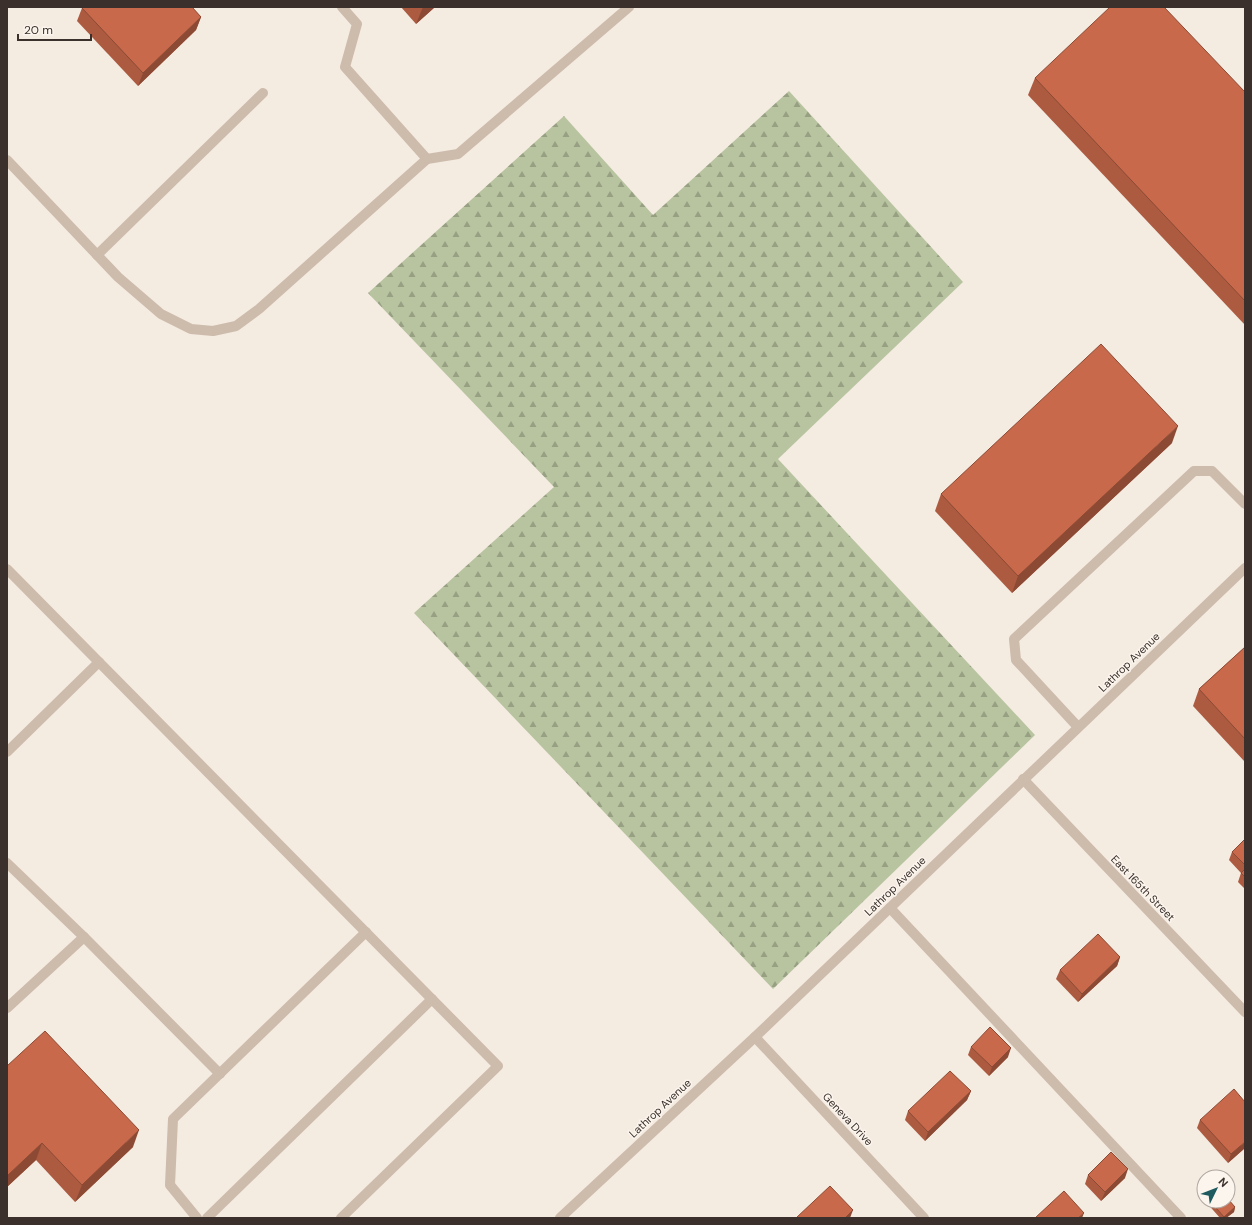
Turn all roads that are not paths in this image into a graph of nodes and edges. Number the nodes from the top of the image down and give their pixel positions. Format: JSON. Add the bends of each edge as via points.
{"nodes":[{"id":1,"x":342,"y":7,"type":"edge"},
{"id":2,"x":629,"y":7,"type":"edge"},
{"id":3,"x":263,"y":92,"type":"dead end"},
{"id":4,"x":427,"y":159,"type":"junction"},
{"id":5,"x":7,"y":160,"type":"edge"},
{"id":6,"x":97,"y":255,"type":"junction"},
{"id":7,"x":1245,"y":504,"type":"edge"},
{"id":8,"x":1245,"y":568,"type":"edge"},
{"id":9,"x":7,"y":569,"type":"edge"},
{"id":10,"x":99,"y":662,"type":"junction"},
{"id":11,"x":1078,"y":727,"type":"junction"},
{"id":12,"x":7,"y":752,"type":"edge"},
{"id":13,"x":1023,"y":779,"type":"junction"},
{"id":14,"x":7,"y":863,"type":"edge"},
{"id":15,"x":890,"y":908,"type":"junction"},
{"id":16,"x":366,"y":932,"type":"junction"},
{"id":17,"x":84,"y":937,"type":"junction"},
{"id":18,"x":432,"y":999,"type":"junction"},
{"id":19,"x":7,"y":1008,"type":"edge"},
{"id":20,"x":1245,"y":1012,"type":"edge"},
{"id":21,"x":755,"y":1037,"type":"junction"},
{"id":22,"x":220,"y":1074,"type":"junction"},
{"id":23,"x":197,"y":1218,"type":"edge"},
{"id":24,"x":207,"y":1218,"type":"edge"},
{"id":25,"x":341,"y":1218,"type":"edge"},
{"id":26,"x":560,"y":1218,"type":"edge"},
{"id":27,"x":924,"y":1218,"type":"edge"},
{"id":28,"x":1181,"y":1218,"type":"edge"}],
"edges":[{"from":1,"to":4,"type":"street","via":[[357,24],[345,67]]},
{"from":2,"to":4,"type":"street","via":[[458,154]]},
{"from":3,"to":6,"type":"street"},
{"from":4,"to":6,"type":"street","via":[[259,309],[236,326],[213,331],[191,329],[161,314]]},
{"from":5,"to":6,"type":"street"},
{"from":7,"to":11,"type":"street","via":[[1212,471],[1194,471],[1014,639],[1016,660]]},
{"from":8,"to":11,"type":"street","name":"Lathrop Avenue"},
{"from":9,"to":10,"type":"street"},
{"from":10,"to":12,"type":"street"},
{"from":10,"to":16,"type":"street"},
{"from":11,"to":13,"type":"street","name":"Lathrop Avenue"},
{"from":13,"to":15,"type":"street","name":"Lathrop Avenue"},
{"from":13,"to":20,"type":"street","name":"East 165th Street"},
{"from":14,"to":17,"type":"street"},
{"from":15,"to":21,"type":"street","name":"Lathrop Avenue"},
{"from":15,"to":28,"type":"street"},
{"from":16,"to":18,"type":"street"},
{"from":16,"to":22,"type":"street"},
{"from":17,"to":19,"type":"street"},
{"from":17,"to":22,"type":"street"},
{"from":18,"to":24,"type":"street"},
{"from":18,"to":25,"type":"street","via":[[498,1066]]},
{"from":21,"to":26,"type":"street","name":"Lathrop Avenue"},
{"from":21,"to":27,"type":"street","name":"Geneva Drive"},
{"from":22,"to":23,"type":"street","via":[[173,1119],[170,1185]]}]}
